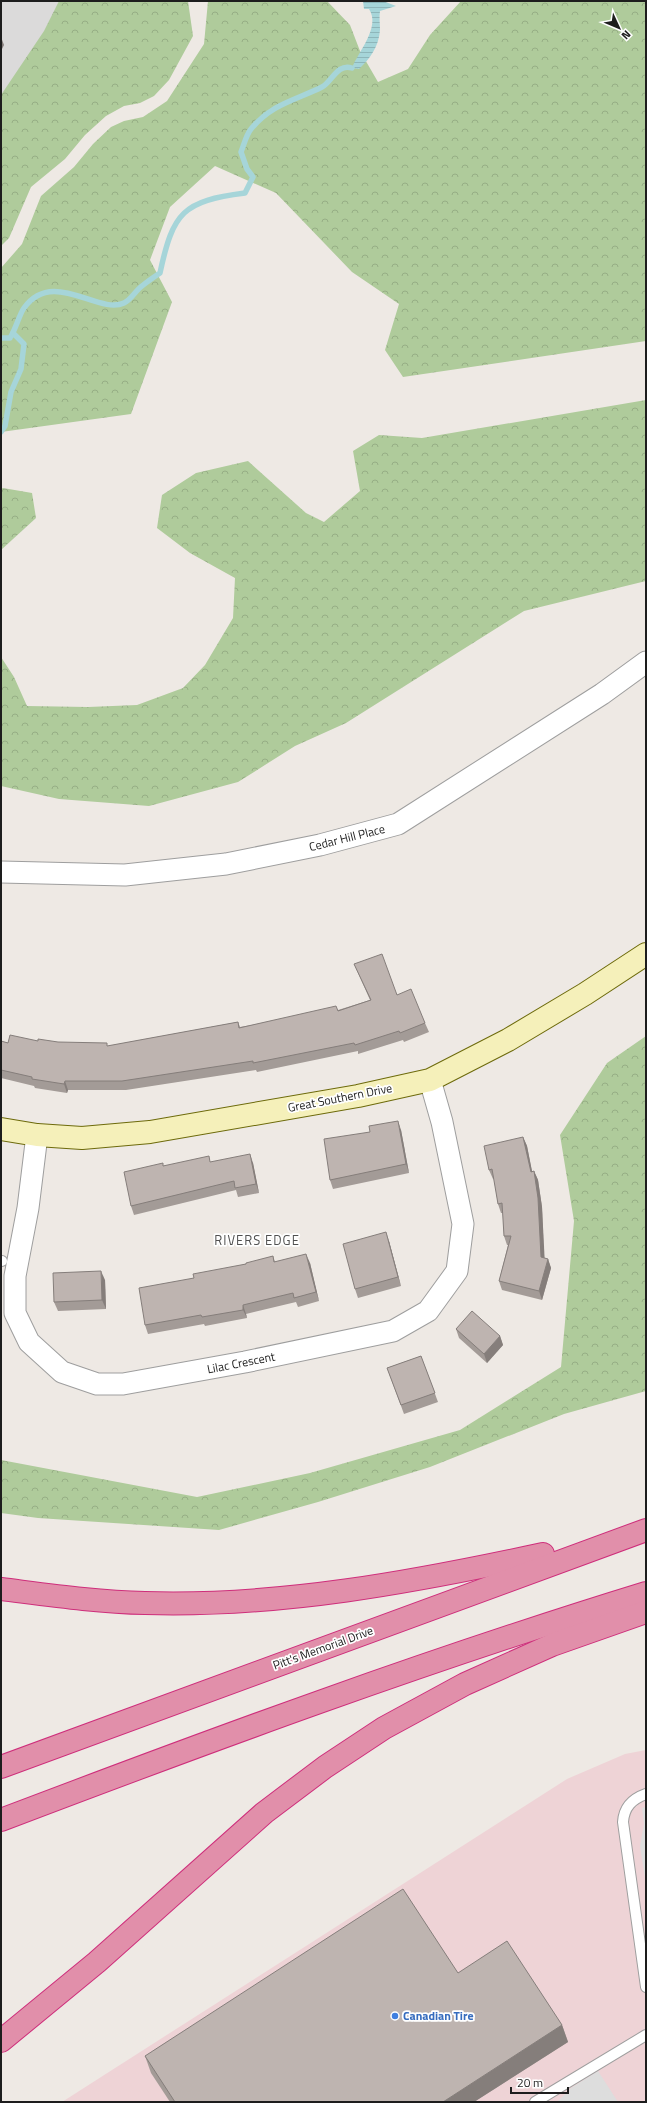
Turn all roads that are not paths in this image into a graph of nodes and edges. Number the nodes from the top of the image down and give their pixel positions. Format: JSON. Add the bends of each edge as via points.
{"nodes":[{"id":1,"x":646,"y":662,"type":"edge"},
{"id":2,"x":1,"y":872,"type":"edge"},
{"id":3,"x":646,"y":954,"type":"edge"},
{"id":4,"x":430,"y":1080,"type":"junction"},
{"id":5,"x":1,"y":1129,"type":"edge"},
{"id":6,"x":37,"y":1135,"type":"junction"},
{"id":7,"x":646,"y":1530,"type":"edge"},
{"id":8,"x":623,"y":1537,"type":"junction"},
{"id":9,"x":1,"y":1589,"type":"edge"},
{"id":10,"x":646,"y":1593,"type":"edge"},
{"id":11,"x":646,"y":1612,"type":"edge"},
{"id":12,"x":1,"y":1767,"type":"edge"},
{"id":13,"x":646,"y":1794,"type":"edge"},
{"id":14,"x":1,"y":1820,"type":"edge"},
{"id":15,"x":646,"y":1987,"type":"edge"},
{"id":16,"x":646,"y":2034,"type":"edge"},
{"id":17,"x":1,"y":2042,"type":"edge"},
{"id":18,"x":535,"y":2102,"type":"edge"}],
"edges":[{"from":1,"to":2,"type":"street","name":"Cedar Hill Place","via":[[602,694],[398,824],[320,845],[226,864],[125,875]]},
{"from":3,"to":4,"type":"street","name":"Great Southern Drive","via":[[508,1040]]},
{"from":4,"to":6,"type":"street","name":"Great Southern Drive","via":[[358,1096],[150,1132],[82,1138]]},
{"from":4,"to":6,"type":"street","name":"Lilac Crescent","via":[[442,1122],[463,1224],[457,1271],[428,1311],[393,1331],[123,1384],[97,1384],[62,1372],[29,1342],[15,1314],[15,1276],[28,1208]]},
{"from":5,"to":6,"type":"street","name":"Great Southern Drive"},
{"from":7,"to":8,"type":"highway","name":"Pitt's Memorial Drive"},
{"from":8,"to":9,"type":"highway","via":[[442,1576],[367,1589],[279,1598],[147,1603],[95,1601]]},
{"from":8,"to":12,"type":"highway","name":"Pitt's Memorial Drive"},
{"from":10,"to":14,"type":"highway","via":[[416,1668],[195,1746]]},
{"from":11,"to":17,"type":"highway","via":[[552,1645],[465,1684],[384,1728],[351,1750],[264,1813],[97,1962]]},
{"from":13,"to":15,"type":"lane","via":[[635,1798],[624,1810],[623,1822]]},
{"from":16,"to":18,"type":"lane"}]}
